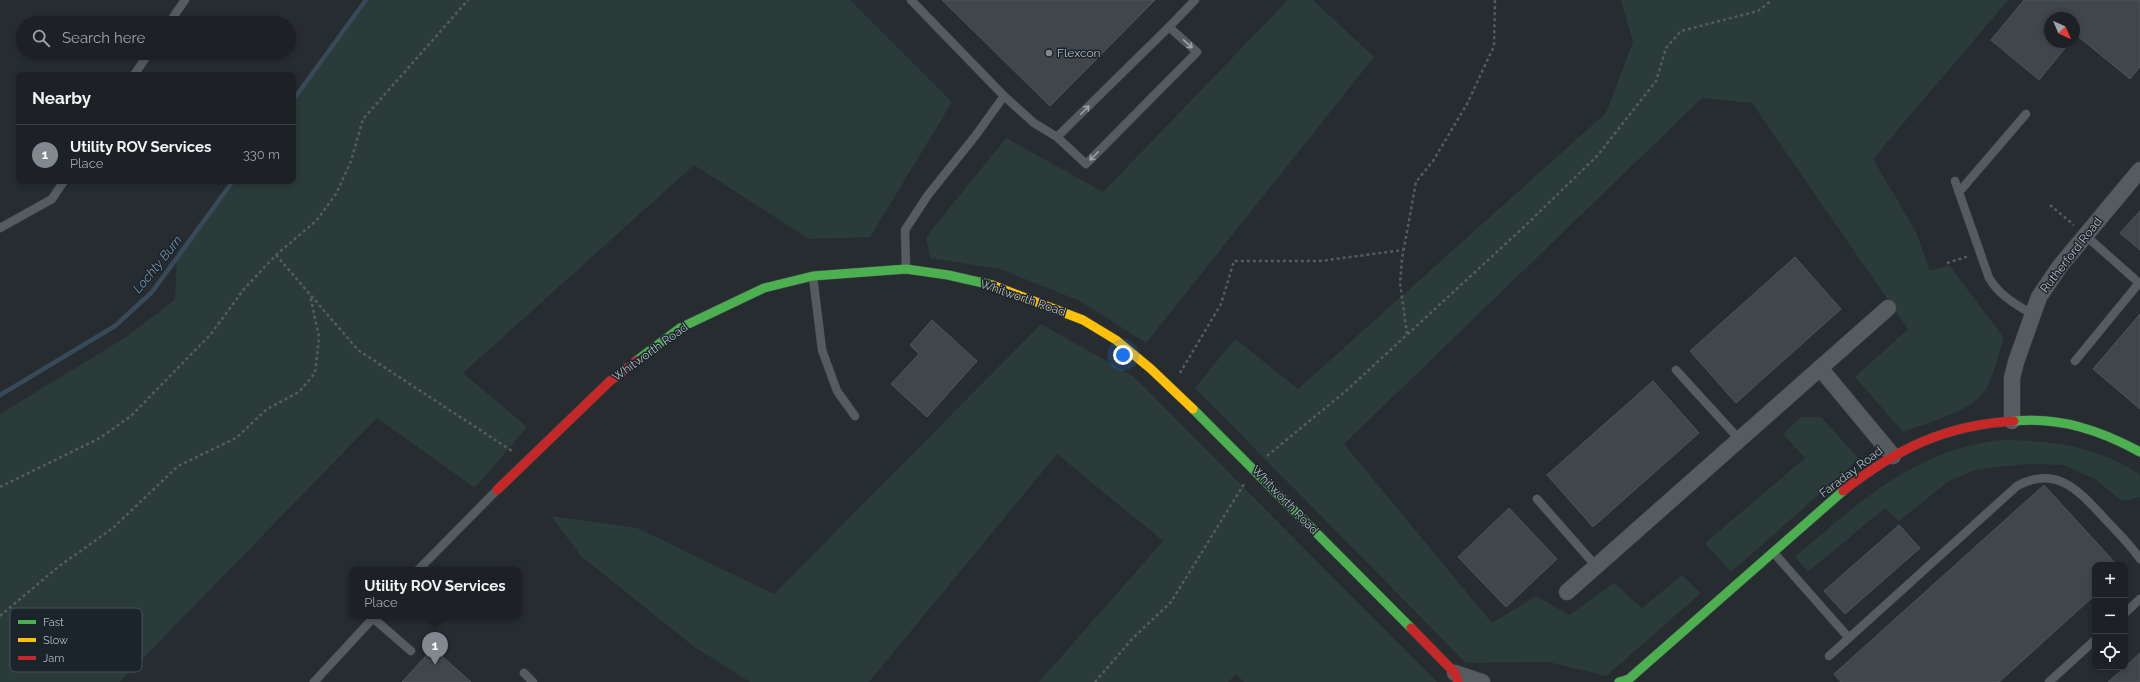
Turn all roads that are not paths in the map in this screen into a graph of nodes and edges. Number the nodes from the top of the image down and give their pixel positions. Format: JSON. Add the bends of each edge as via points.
{"nodes":[{"id":1,"x":184,"y":0,"type":"edge"},
{"id":2,"x":911,"y":0,"type":"edge"},
{"id":3,"x":1195,"y":0,"type":"edge"},
{"id":4,"x":174,"y":16,"type":"edge"},
{"id":5,"x":1169,"y":27,"type":"junction"},
{"id":6,"x":144,"y":60,"type":"edge"},
{"id":7,"x":136,"y":72,"type":"edge"},
{"id":8,"x":1004,"y":96,"type":"junction"},
{"id":9,"x":2026,"y":114,"type":"dead end"},
{"id":10,"x":1058,"y":137,"type":"junction"},
{"id":11,"x":2140,"y":170,"type":"edge"},
{"id":12,"x":1955,"y":181,"type":"dead end"},
{"id":13,"x":62,"y":184,"type":"edge"},
{"id":14,"x":1959,"y":192,"type":"junction"},
{"id":15,"x":0,"y":228,"type":"edge"},
{"id":16,"x":2080,"y":231,"type":"junction"},
{"id":17,"x":906,"y":269,"type":"junction"},
{"id":18,"x":813,"y":276,"type":"junction"},
{"id":19,"x":1888,"y":308,"type":"dead end"},
{"id":20,"x":2032,"y":314,"type":"junction"},
{"id":21,"x":2075,"y":361,"type":"dead end"},
{"id":22,"x":1820,"y":368,"type":"junction"},
{"id":23,"x":1676,"y":370,"type":"dead end"},
{"id":24,"x":855,"y":416,"type":"dead end"},
{"id":25,"x":2012,"y":421,"type":"junction"},
{"id":26,"x":1739,"y":439,"type":"junction"},
{"id":27,"x":2140,"y":452,"type":"edge"},
{"id":28,"x":1893,"y":456,"type":"junction"},
{"id":29,"x":497,"y":490,"type":"joint"},
{"id":30,"x":1538,"y":499,"type":"dead end"},
{"id":31,"x":1773,"y":551,"type":"junction"},
{"id":32,"x":2140,"y":559,"type":"edge"},
{"id":33,"x":1596,"y":566,"type":"junction"},
{"id":34,"x":421,"y":567,"type":"edge"},
{"id":35,"x":1567,"y":592,"type":"dead end"},
{"id":36,"x":2140,"y":599,"type":"edge"},
{"id":37,"x":2128,"y":610,"type":"edge"},
{"id":38,"x":372,"y":619,"type":"edge"},
{"id":39,"x":376,"y":619,"type":"edge"},
{"id":40,"x":1849,"y":638,"type":"junction"},
{"id":41,"x":2092,"y":643,"type":"edge"},
{"id":42,"x":411,"y":652,"type":"dead end"},
{"id":43,"x":1829,"y":656,"type":"dead end"},
{"id":44,"x":524,"y":673,"type":"dead end"},
{"id":45,"x":1456,"y":678,"type":"edge"},
{"id":46,"x":1628,"y":680,"type":"edge"},
{"id":47,"x":314,"y":682,"type":"edge"},
{"id":48,"x":533,"y":682,"type":"edge"},
{"id":49,"x":1482,"y":682,"type":"edge"},
{"id":50,"x":1619,"y":682,"type":"edge"},
{"id":51,"x":2049,"y":682,"type":"edge"}],
"edges":[{"from":1,"to":4,"type":"lane"},
{"from":2,"to":8,"type":"lane"},
{"from":3,"to":5,"type":"lane"},
{"from":10,"to":5,"type":"lane","one_way":true},
{"from":5,"to":10,"type":"lane","one_way":true,"via":[[1197,52],[1086,164]]},
{"from":6,"to":7,"type":"lane"},
{"from":8,"to":10,"type":"lane","via":[[1034,123]]},
{"from":8,"to":17,"type":"lane","via":[[904,230]]},
{"from":9,"to":14,"type":"lane"},
{"from":11,"to":16,"type":"street","name":"Rutherford Road"},
{"from":12,"to":14,"type":"lane"},
{"from":13,"to":15,"type":"lane","via":[[52,199]]},
{"from":14,"to":20,"type":"lane","via":[[1989,278],[2008,299]]},
{"from":16,"to":20,"type":"street","name":"Rutherford Road","via":[[2049,279]]},
{"from":16,"to":21,"type":"lane","via":[[2140,283]]},
{"from":17,"to":18,"type":"street","name":"Whitworth Road"},
{"from":17,"to":45,"type":"street","name":"Whitworth Road","via":[[996,286],[1083,320],[1116,340],[1180,396],[1253,468]]},
{"from":18,"to":24,"type":"lane","via":[[822,350],[837,391]]},
{"from":18,"to":29,"type":"street","name":"Whitworth Road","via":[[764,288],[680,328],[610,381]]},
{"from":19,"to":22,"type":"street"},
{"from":20,"to":25,"type":"street","name":"Rutherford Road","via":[[2012,378]]},
{"from":22,"to":26,"type":"street"},
{"from":22,"to":28,"type":"street"},
{"from":23,"to":26,"type":"lane"},
{"from":25,"to":27,"type":"street","name":"Faraday Road","via":[[2039,421],[2085,427]]},
{"from":25,"to":28,"type":"street","name":"Faraday Road","via":[[1979,424],[1948,431]]},
{"from":26,"to":33,"type":"street"},
{"from":28,"to":31,"type":"street","name":"Faraday Road","via":[[1842,492]]},
{"from":29,"to":34,"type":"lane"},
{"from":30,"to":33,"type":"lane"},
{"from":31,"to":40,"type":"lane"},
{"from":31,"to":46,"type":"street","name":"Faraday Road"},
{"from":32,"to":40,"type":"lane","via":[[2076,489],[2060,480],[2039,477],[2017,486]]},
{"from":33,"to":35,"type":"street"},
{"from":36,"to":37,"type":"lane"},
{"from":38,"to":47,"type":"lane"},
{"from":39,"to":42,"type":"lane"},
{"from":40,"to":43,"type":"lane"},
{"from":41,"to":51,"type":"lane"},
{"from":44,"to":48,"type":"lane"},
{"from":45,"to":49,"type":"street","name":"Whitworth Road"},
{"from":46,"to":50,"type":"street","name":"Faraday Road"}]}
